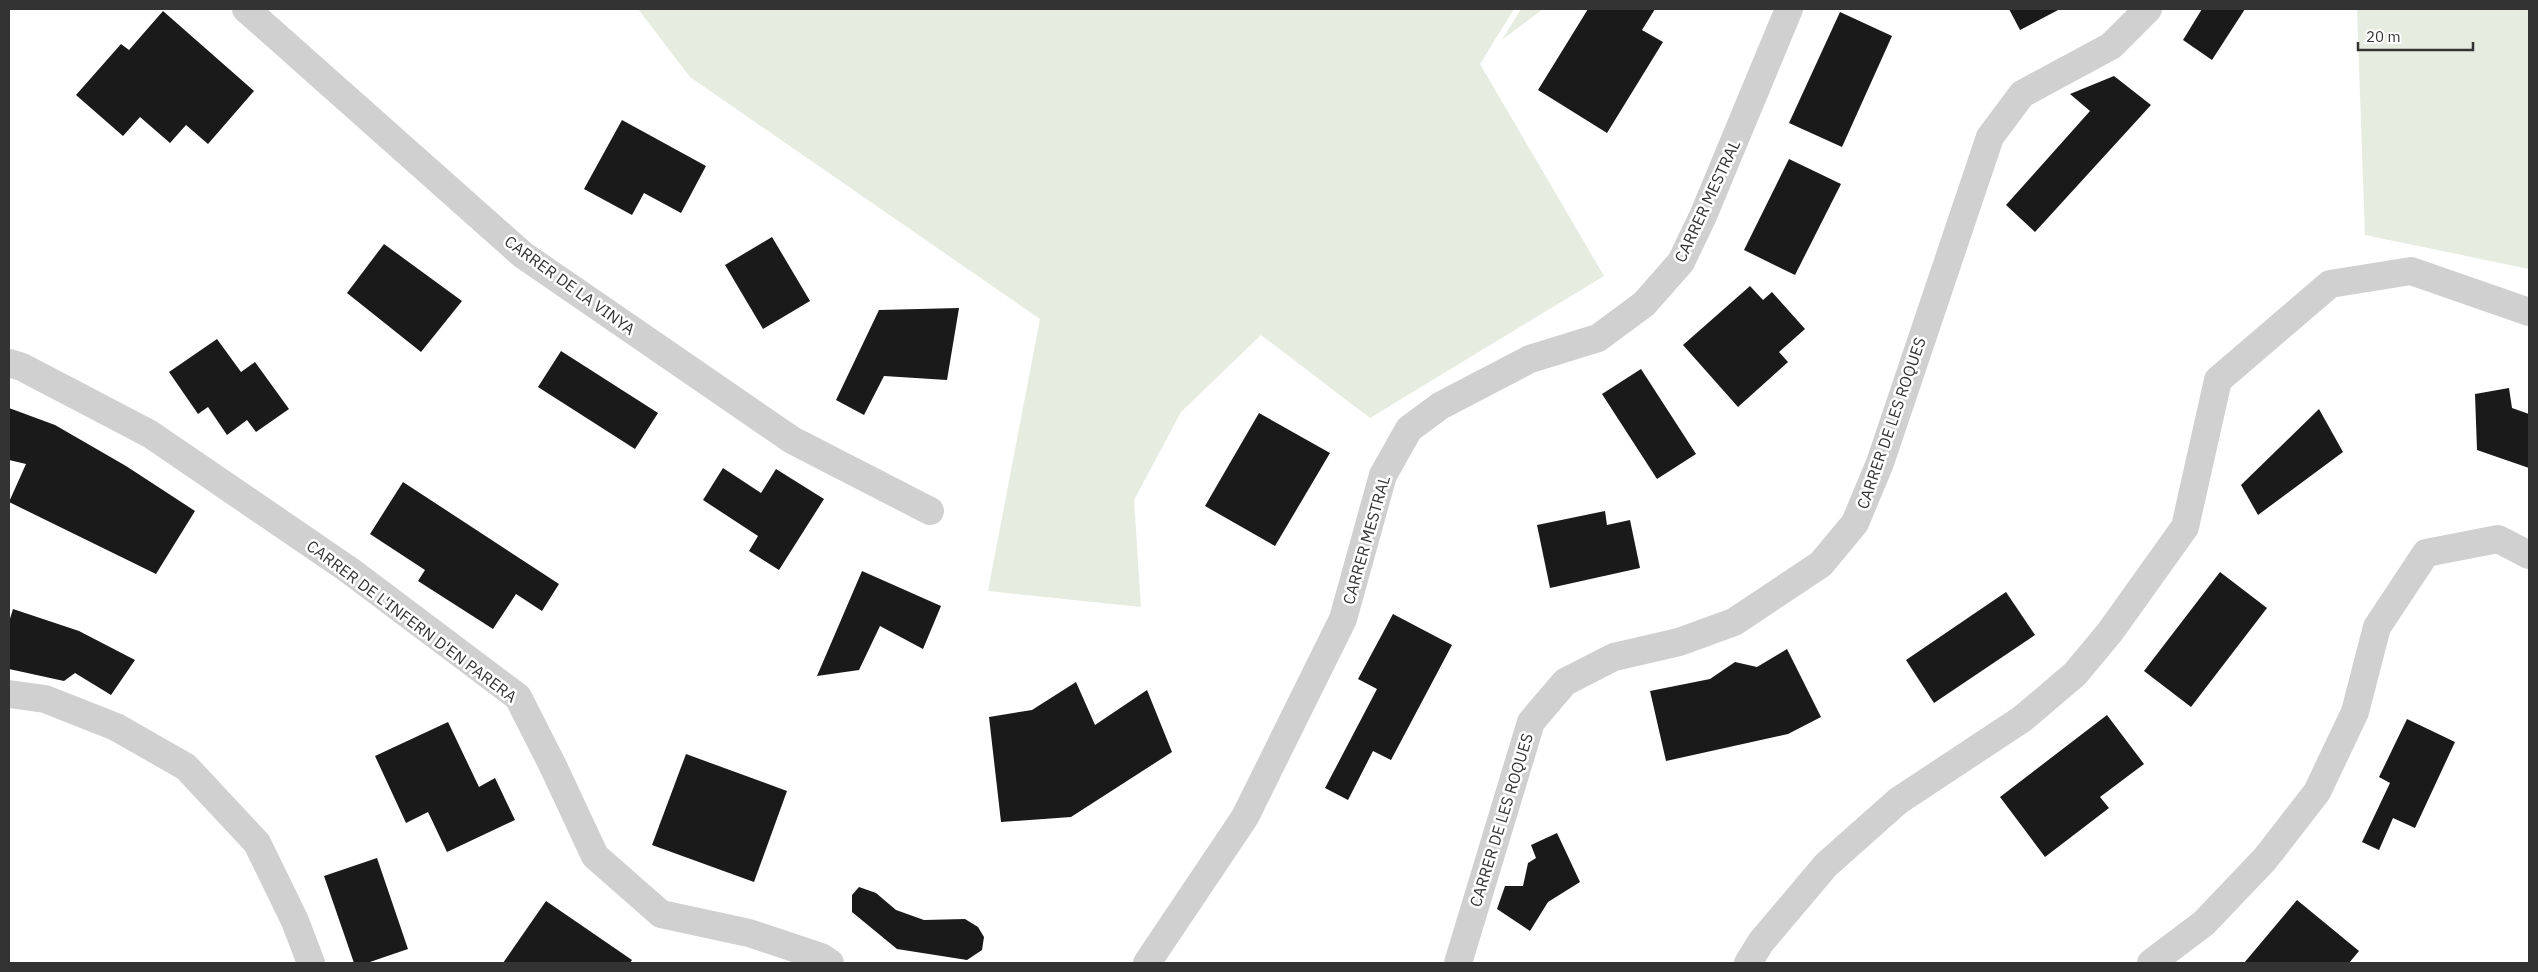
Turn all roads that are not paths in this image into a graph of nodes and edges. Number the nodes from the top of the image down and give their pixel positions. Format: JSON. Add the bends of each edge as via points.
{"nodes":[{"id":1,"x":246,"y":9,"type":"edge"},
{"id":2,"x":1789,"y":9,"type":"edge"},
{"id":3,"x":2148,"y":9,"type":"edge"},
{"id":4,"x":2529,"y":312,"type":"edge"},
{"id":5,"x":9,"y":362,"type":"edge"},
{"id":6,"x":930,"y":511,"type":"dead end"},
{"id":7,"x":2529,"y":555,"type":"edge"},
{"id":8,"x":9,"y":694,"type":"edge"},
{"id":9,"x":311,"y":963,"type":"edge"},
{"id":10,"x":830,"y":963,"type":"edge"},
{"id":11,"x":1147,"y":963,"type":"edge"},
{"id":12,"x":1458,"y":963,"type":"edge"},
{"id":13,"x":1748,"y":963,"type":"edge"},
{"id":14,"x":2151,"y":963,"type":"edge"}],
"edges":[{"from":1,"to":6,"type":"street","name":"CARRER DE LA VINYA","via":[[523,255],[792,440]]},
{"from":2,"to":11,"type":"street","name":"CARRER MESTRAL","via":[[1704,216],[1681,262],[1644,304],[1598,338],[1530,359],[1440,406],[1408,429],[1384,475],[1338,628],[1246,817]]},
{"from":3,"to":12,"type":"street","name":"CARRER DE LES ROQUES","via":[[2111,46],[2022,94],[1990,137],[1880,463],[1855,523],[1821,564],[1734,622],[1679,642],[1614,657],[1565,682],[1531,722]]},
{"from":4,"to":13,"type":"street","via":[[2411,271],[2330,284],[2218,380],[2185,527],[2110,632],[2075,674],[2022,718],[1898,802],[1826,865]]},
{"from":5,"to":10,"type":"street","name":"CARRER DE L'INFERN D'EN PARERA","via":[[150,434],[349,570],[518,697],[595,856],[662,914],[749,932]]},
{"from":7,"to":14,"type":"street","via":[[2498,539],[2426,553],[2377,627],[2355,712],[2316,792],[2265,859],[2204,923]]},
{"from":8,"to":9,"type":"street","via":[[44,699],[116,726],[186,767],[257,842],[295,921]]}]}
